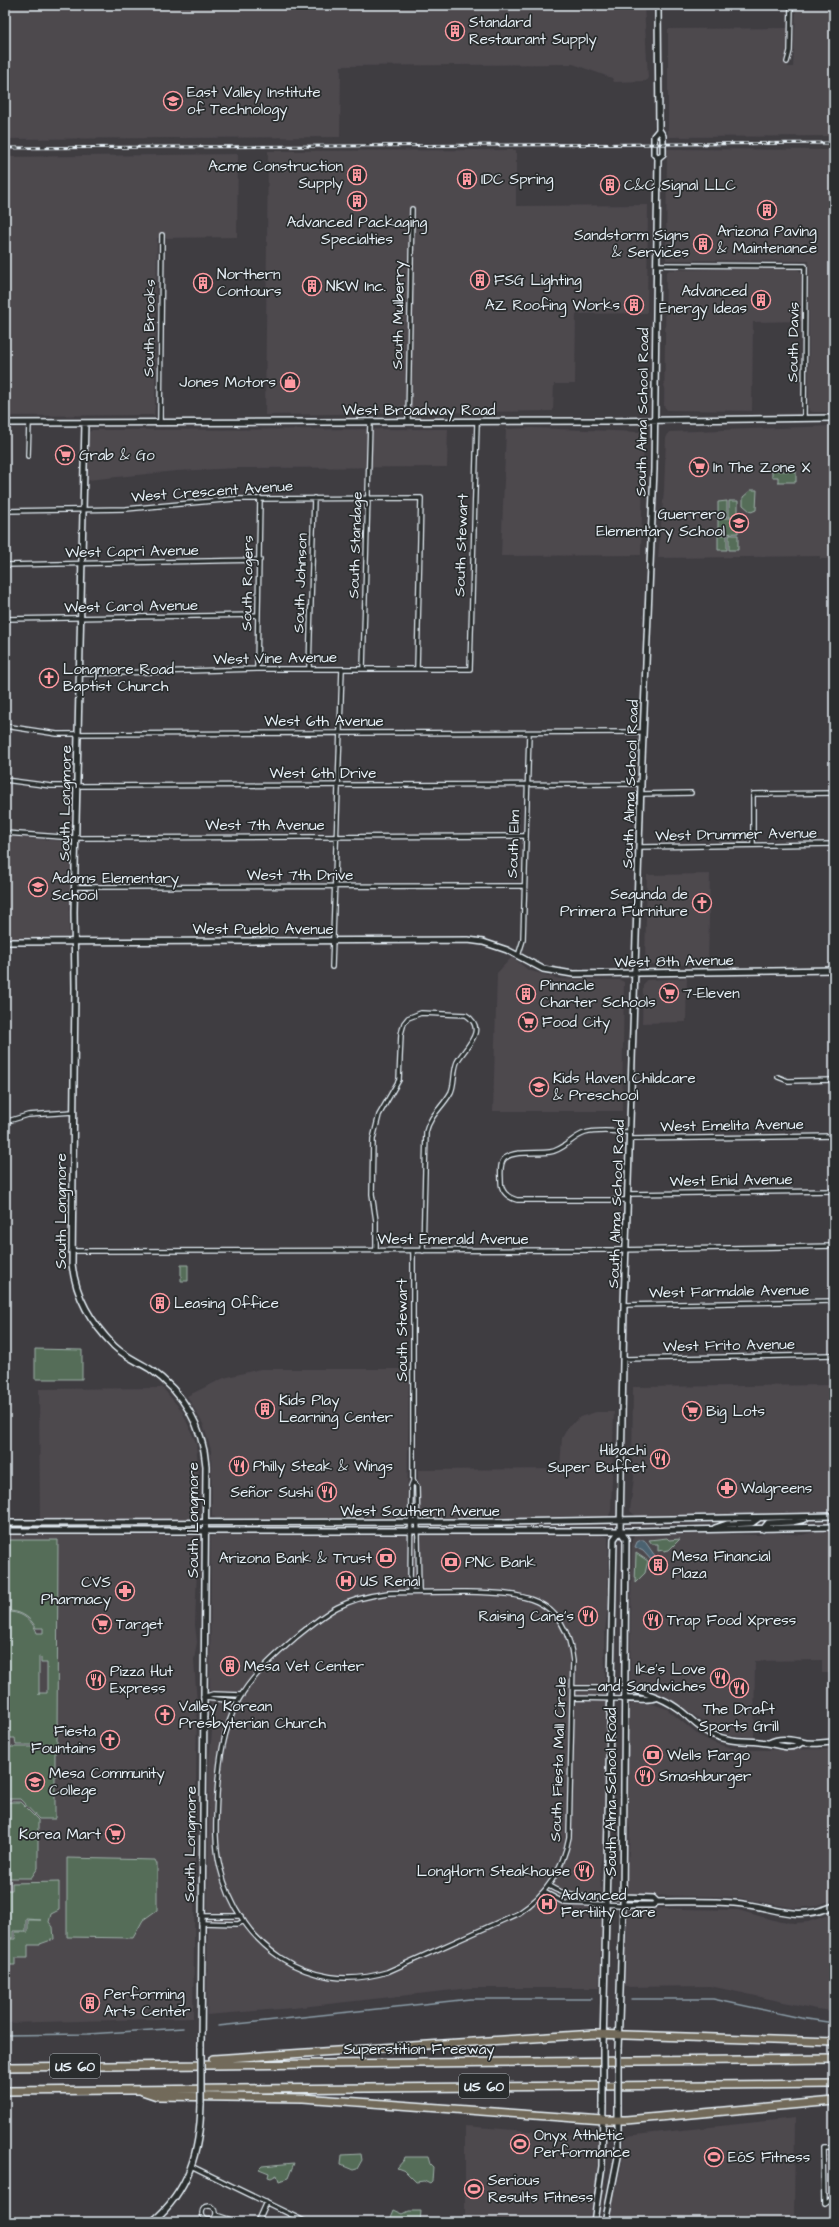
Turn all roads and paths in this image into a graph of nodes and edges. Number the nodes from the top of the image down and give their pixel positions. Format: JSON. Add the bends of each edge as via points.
{"nodes":[{"id":1,"x":658,"y":5,"type":"edge"},
{"id":2,"x":791,"y":5,"type":"edge"},
{"id":3,"x":787,"y":62,"type":"dead end"},
{"id":4,"x":659,"y":130,"type":"junction"},
{"id":5,"x":658,"y":158,"type":"junction"},
{"id":6,"x":412,"y":209,"type":"dead end"},
{"id":7,"x":162,"y":235,"type":"dead end"},
{"id":8,"x":657,"y":265,"type":"junction"},
{"id":9,"x":804,"y":418,"type":"junction"},
{"id":10,"x":834,"y":418,"type":"edge"},
{"id":11,"x":655,"y":421,"type":"junction"},
{"id":12,"x":370,"y":422,"type":"junction"},
{"id":13,"x":408,"y":422,"type":"junction"},
{"id":14,"x":477,"y":422,"type":"junction"},
{"id":15,"x":5,"y":423,"type":"edge"},
{"id":16,"x":29,"y":423,"type":"junction"},
{"id":17,"x":85,"y":423,"type":"junction"},
{"id":18,"x":160,"y":423,"type":"junction"},
{"id":19,"x":28,"y":456,"type":"dead end"},
{"id":20,"x":368,"y":497,"type":"junction"},
{"id":21,"x":260,"y":498,"type":"junction"},
{"id":22,"x":314,"y":498,"type":"junction"},
{"id":23,"x":84,"y":510,"type":"junction"},
{"id":24,"x":5,"y":511,"type":"edge"},
{"id":25,"x":260,"y":560,"type":"junction"},
{"id":26,"x":5,"y":565,"type":"edge"},
{"id":27,"x":83,"y":565,"type":"junction"},
{"id":28,"x":258,"y":615,"type":"junction"},
{"id":29,"x":5,"y":619,"type":"edge"},
{"id":30,"x":82,"y":619,"type":"junction"},
{"id":31,"x":257,"y":669,"type":"junction"},
{"id":32,"x":310,"y":669,"type":"junction"},
{"id":33,"x":342,"y":669,"type":"junction"},
{"id":34,"x":363,"y":669,"type":"junction"},
{"id":35,"x":417,"y":669,"type":"junction"},
{"id":36,"x":470,"y":669,"type":"joint"},
{"id":37,"x":81,"y":674,"type":"junction"},
{"id":38,"x":5,"y":726,"type":"edge"},
{"id":39,"x":529,"y":732,"type":"junction"},
{"id":40,"x":643,"y":732,"type":"junction"},
{"id":41,"x":339,"y":733,"type":"junction"},
{"id":42,"x":77,"y":734,"type":"junction"},
{"id":43,"x":5,"y":780,"type":"edge"},
{"id":44,"x":527,"y":784,"type":"junction"},
{"id":45,"x":641,"y":784,"type":"junction"},
{"id":46,"x":338,"y":785,"type":"junction"},
{"id":47,"x":77,"y":786,"type":"junction"},
{"id":48,"x":691,"y":793,"type":"dead end"},
{"id":49,"x":834,"y":793,"type":"edge"},
{"id":50,"x":641,"y":794,"type":"junction"},
{"id":51,"x":5,"y":833,"type":"edge"},
{"id":52,"x":336,"y":836,"type":"junction"},
{"id":53,"x":526,"y":836,"type":"junction"},
{"id":54,"x":76,"y":838,"type":"junction"},
{"id":55,"x":834,"y":844,"type":"edge"},
{"id":56,"x":754,"y":845,"type":"junction"},
{"id":57,"x":639,"y":847,"type":"junction"},
{"id":58,"x":524,"y":886,"type":"junction"},
{"id":59,"x":75,"y":887,"type":"junction"},
{"id":60,"x":335,"y":887,"type":"junction"},
{"id":61,"x":74,"y":941,"type":"junction"},
{"id":62,"x":333,"y":941,"type":"junction"},
{"id":63,"x":5,"y":942,"type":"edge"},
{"id":64,"x":518,"y":956,"type":"junction"},
{"id":65,"x":332,"y":967,"type":"dead end"},
{"id":66,"x":834,"y":970,"type":"edge"},
{"id":67,"x":635,"y":974,"type":"junction"},
{"id":68,"x":778,"y":1077,"type":"dead end"},
{"id":69,"x":834,"y":1080,"type":"edge"},
{"id":70,"x":73,"y":1112,"type":"junction"},
{"id":71,"x":5,"y":1122,"type":"edge"},
{"id":72,"x":631,"y":1132,"type":"junction"},
{"id":73,"x":834,"y":1136,"type":"edge"},
{"id":74,"x":631,"y":1139,"type":"junction"},
{"id":75,"x":834,"y":1191,"type":"edge"},
{"id":76,"x":628,"y":1197,"type":"junction"},
{"id":77,"x":834,"y":1246,"type":"edge"},
{"id":78,"x":627,"y":1250,"type":"junction"},
{"id":79,"x":71,"y":1251,"type":"junction"},
{"id":80,"x":376,"y":1251,"type":"junction"},
{"id":81,"x":413,"y":1251,"type":"junction"},
{"id":82,"x":423,"y":1251,"type":"junction"},
{"id":83,"x":834,"y":1301,"type":"edge"},
{"id":84,"x":624,"y":1305,"type":"junction"},
{"id":85,"x":834,"y":1355,"type":"edge"},
{"id":86,"x":624,"y":1359,"type":"junction"},
{"id":87,"x":414,"y":1481,"type":"junction"},
{"id":88,"x":834,"y":1516,"type":"edge"},
{"id":89,"x":814,"y":1517,"type":"junction"},
{"id":90,"x":758,"y":1518,"type":"junction"},
{"id":91,"x":621,"y":1520,"type":"junction"},
{"id":92,"x":411,"y":1522,"type":"junction"},
{"id":93,"x":418,"y":1522,"type":"junction"},
{"id":94,"x":5,"y":1523,"type":"edge"},
{"id":95,"x":125,"y":1523,"type":"junction"},
{"id":96,"x":205,"y":1523,"type":"junction"},
{"id":97,"x":834,"y":1527,"type":"edge"},
{"id":98,"x":763,"y":1529,"type":"junction"},
{"id":99,"x":410,"y":1530,"type":"junction"},
{"id":100,"x":419,"y":1530,"type":"junction"},
{"id":101,"x":708,"y":1530,"type":"junction"},
{"id":102,"x":5,"y":1531,"type":"edge"},
{"id":103,"x":205,"y":1531,"type":"junction"},
{"id":104,"x":620,"y":1531,"type":"junction"},
{"id":105,"x":75,"y":1532,"type":"junction"},
{"id":106,"x":410,"y":1592,"type":"junction"},
{"id":107,"x":419,"y":1592,"type":"junction"},
{"id":108,"x":612,"y":1687,"type":"junction"},
{"id":109,"x":573,"y":1688,"type":"junction"},
{"id":110,"x":624,"y":1688,"type":"junction"},
{"id":111,"x":242,"y":1695,"type":"junction"},
{"id":112,"x":203,"y":1697,"type":"junction"},
{"id":113,"x":573,"y":1698,"type":"junction"},
{"id":114,"x":612,"y":1698,"type":"junction"},
{"id":115,"x":623,"y":1698,"type":"junction"},
{"id":116,"x":656,"y":1698,"type":"junction"},
{"id":117,"x":238,"y":1701,"type":"junction"},
{"id":118,"x":834,"y":1742,"type":"edge"},
{"id":119,"x":548,"y":1886,"type":"junction"},
{"id":120,"x":544,"y":1892,"type":"junction"},
{"id":121,"x":607,"y":1897,"type":"junction"},
{"id":122,"x":623,"y":1897,"type":"junction"},
{"id":123,"x":657,"y":1902,"type":"junction"},
{"id":124,"x":607,"y":1905,"type":"junction"},
{"id":125,"x":623,"y":1905,"type":"junction"},
{"id":126,"x":834,"y":1906,"type":"edge"},
{"id":127,"x":201,"y":1916,"type":"junction"},
{"id":128,"x":241,"y":1916,"type":"junction"},
{"id":129,"x":244,"y":1921,"type":"junction"},
{"id":130,"x":201,"y":1923,"type":"junction"},
{"id":131,"x":603,"y":2034,"type":"junction"},
{"id":132,"x":620,"y":2034,"type":"junction"},
{"id":133,"x":834,"y":2042,"type":"edge"},
{"id":134,"x":834,"y":2059,"type":"edge"},
{"id":135,"x":139,"y":2064,"type":"junction"},
{"id":136,"x":7,"y":2067,"type":"edge"},
{"id":137,"x":834,"y":2084,"type":"edge"},
{"id":138,"x":134,"y":2088,"type":"junction"},
{"id":139,"x":8,"y":2091,"type":"edge"},
{"id":140,"x":834,"y":2101,"type":"edge"},
{"id":141,"x":619,"y":2119,"type":"junction"},
{"id":142,"x":603,"y":2120,"type":"junction"},
{"id":143,"x":834,"y":2147,"type":"edge"},
{"id":144,"x":191,"y":2166,"type":"junction"},
{"id":145,"x":834,"y":2199,"type":"edge"},
{"id":146,"x":266,"y":2202,"type":"junction"},
{"id":147,"x":216,"y":2215,"type":"junction"},
{"id":148,"x":152,"y":2222,"type":"edge"},
{"id":149,"x":237,"y":2222,"type":"edge"},
{"id":150,"x":257,"y":2222,"type":"edge"},
{"id":151,"x":306,"y":2222,"type":"edge"},
{"id":152,"x":594,"y":2222,"type":"edge"},
{"id":153,"x":605,"y":2222,"type":"edge"}],
"edges":[{"from":1,"to":4,"type":"main road","name":"South Alma School Road"},
{"from":2,"to":3,"type":"street","via":[[790,51]]},
{"from":4,"to":5,"type":"main road","name":"South Alma School Road","via":[[654,136],[654,154]]},
{"from":4,"to":5,"type":"main road","name":"South Alma School Road","via":[[663,136],[663,154]]},
{"from":5,"to":8,"type":"main road","name":"South Alma School Road"},
{"from":6,"to":13,"type":"street","name":"South Mulberry"},
{"from":7,"to":18,"type":"street","name":"South Brooks"},
{"from":8,"to":9,"type":"street","name":"South Davis","via":[[805,266]]},
{"from":8,"to":11,"type":"main road","name":"South Alma School Road"},
{"from":9,"to":10,"type":"main road","name":"West Broadway Road"},
{"from":9,"to":11,"type":"main road","name":"West Broadway Road"},
{"from":11,"to":14,"type":"main road","name":"West Broadway Road"},
{"from":11,"to":40,"type":"main road","name":"South Alma School Road"},
{"from":12,"to":13,"type":"main road","name":"West Broadway Road"},
{"from":12,"to":18,"type":"main road","name":"West Broadway Road"},
{"from":12,"to":20,"type":"street","name":"South Standage"},
{"from":13,"to":14,"type":"main road","name":"West Broadway Road"},
{"from":14,"to":36,"type":"street","name":"South Stewart"},
{"from":15,"to":16,"type":"main road","name":"West Broadway Road"},
{"from":16,"to":17,"type":"main road","name":"West Broadway Road"},
{"from":16,"to":19,"type":"street"},
{"from":17,"to":18,"type":"main road","name":"West Broadway Road"},
{"from":17,"to":23,"type":"main road","name":"South Longmore"},
{"from":20,"to":22,"type":"street","name":"West Crescent Avenue"},
{"from":20,"to":34,"type":"street","name":"South Standage"},
{"from":20,"to":35,"type":"street","name":"West Crescent Avenue","via":[[421,498]]},
{"from":21,"to":22,"type":"street","name":"West Crescent Avenue"},
{"from":21,"to":23,"type":"street","name":"West Crescent Avenue"},
{"from":21,"to":25,"type":"street","name":"South Rogers"},
{"from":22,"to":32,"type":"street","name":"South Johnson"},
{"from":23,"to":24,"type":"street","name":"West Crescent Avenue"},
{"from":23,"to":27,"type":"main road","name":"South Longmore"},
{"from":25,"to":27,"type":"street","name":"West Capri Avenue"},
{"from":25,"to":28,"type":"street","name":"South Rogers"},
{"from":26,"to":27,"type":"street","name":"West Capri Avenue"},
{"from":27,"to":30,"type":"main road","name":"South Longmore"},
{"from":28,"to":30,"type":"street","name":"West Carol Avenue"},
{"from":28,"to":31,"type":"street","name":"South Rogers"},
{"from":29,"to":30,"type":"street","name":"West Carol Avenue"},
{"from":30,"to":37,"type":"main road","name":"South Longmore"},
{"from":31,"to":32,"type":"street","name":"West Vine Avenue"},
{"from":31,"to":37,"type":"street","name":"West Vine Avenue"},
{"from":32,"to":33,"type":"street","name":"West Vine Avenue"},
{"from":33,"to":34,"type":"street","name":"West Vine Avenue"},
{"from":33,"to":41,"type":"street"},
{"from":34,"to":35,"type":"street","name":"West Vine Avenue"},
{"from":35,"to":36,"type":"street","name":"West Vine Avenue"},
{"from":37,"to":42,"type":"main road","name":"South Longmore"},
{"from":38,"to":42,"type":"street","name":"West 6th Avenue","via":[[57,734]]},
{"from":39,"to":40,"type":"street","name":"West 6th Avenue"},
{"from":39,"to":41,"type":"street","name":"West 6th Avenue"},
{"from":39,"to":44,"type":"street","name":"South Elm"},
{"from":40,"to":45,"type":"main road","name":"South Alma School Road"},
{"from":41,"to":42,"type":"street","name":"West 6th Avenue"},
{"from":41,"to":46,"type":"street"},
{"from":42,"to":47,"type":"main road","name":"South Longmore"},
{"from":43,"to":47,"type":"street","name":"West 6th Drive","via":[[51,786]]},
{"from":44,"to":45,"type":"street","name":"West 6th Drive"},
{"from":44,"to":46,"type":"street","name":"West 6th Drive"},
{"from":44,"to":53,"type":"street","name":"South Elm"},
{"from":45,"to":50,"type":"main road","name":"South Alma School Road"},
{"from":46,"to":47,"type":"street","name":"West 6th Drive"},
{"from":46,"to":52,"type":"street"},
{"from":47,"to":54,"type":"main road","name":"South Longmore"},
{"from":48,"to":50,"type":"street"},
{"from":49,"to":56,"type":"street","via":[[752,794]]},
{"from":50,"to":57,"type":"main road","name":"South Alma School Road"},
{"from":51,"to":54,"type":"street","name":"West 7th Avenue"},
{"from":52,"to":53,"type":"street","name":"West 7th Avenue"},
{"from":52,"to":54,"type":"street","name":"West 7th Avenue"},
{"from":52,"to":60,"type":"street"},
{"from":53,"to":58,"type":"street","name":"South Elm"},
{"from":54,"to":59,"type":"main road","name":"South Longmore"},
{"from":55,"to":56,"type":"street","name":"West Drummer Avenue"},
{"from":56,"to":57,"type":"street","name":"West Drummer Avenue"},
{"from":57,"to":67,"type":"main road","name":"South Alma School Road"},
{"from":58,"to":60,"type":"street","name":"West 7th Drive"},
{"from":58,"to":64,"type":"street","name":"South Elm","via":[[523,940]]},
{"from":59,"to":60,"type":"street","name":"West 7th Drive"},
{"from":59,"to":61,"type":"main road","name":"South Longmore"},
{"from":60,"to":62,"type":"street"},
{"from":61,"to":62,"type":"main road","name":"West Pueblo Avenue"},
{"from":61,"to":63,"type":"main road","name":"West Pueblo Avenue"},
{"from":61,"to":70,"type":"main road","name":"South Longmore"},
{"from":62,"to":64,"type":"main road","name":"West Pueblo Avenue","via":[[476,941],[494,945]]},
{"from":62,"to":65,"type":"street"},
{"from":64,"to":67,"type":"main road","name":"West 8th Avenue","via":[[543,969],[560,973]]},
{"from":66,"to":67,"type":"main road","name":"West 8th Avenue"},
{"from":67,"to":72,"type":"main road","name":"South Alma School Road"},
{"from":68,"to":69,"type":"street","via":[[788,1081]]},
{"from":70,"to":71,"type":"street","via":[[48,1112]]},
{"from":70,"to":79,"type":"main road","name":"South Longmore"},
{"from":72,"to":74,"type":"main road","name":"South Alma School Road"},
{"from":72,"to":76,"type":"street","name":"West Enid Avenue","via":[[586,1133],[551,1152],[508,1156],[502,1162],[501,1173],[501,1186],[504,1192],[517,1200]]},
{"from":73,"to":74,"type":"street","name":"West Emelita Avenue"},
{"from":74,"to":76,"type":"main road","name":"South Alma School Road"},
{"from":75,"to":76,"type":"street","name":"West Enid Avenue"},
{"from":76,"to":78,"type":"main road","name":"South Alma School Road"},
{"from":77,"to":78,"type":"street","name":"West Emerald Avenue"},
{"from":78,"to":82,"type":"street","name":"West Emerald Avenue"},
{"from":78,"to":84,"type":"main road","name":"South Alma School Road"},
{"from":79,"to":80,"type":"street","name":"West Emerald Avenue"},
{"from":79,"to":96,"type":"main road","name":"South Longmore","via":[[77,1289],[86,1312],[95,1325],[114,1346],[168,1384],[193,1416],[206,1460]]},
{"from":80,"to":81,"type":"street","name":"West Emerald Avenue"},
{"from":80,"to":82,"type":"street","via":[[376,1221],[372,1194],[373,1139],[379,1115],[399,1080],[401,1034],[404,1023],[408,1018],[421,1013],[466,1015],[472,1019],[474,1025],[472,1041],[457,1063],[451,1093],[433,1114],[426,1132]]},
{"from":81,"to":82,"type":"street","name":"West Emerald Avenue"},
{"from":81,"to":87,"type":"street","name":"South Stewart"},
{"from":83,"to":84,"type":"street","name":"West Farmdale Avenue"},
{"from":84,"to":86,"type":"main road","name":"South Alma School Road"},
{"from":85,"to":86,"type":"street","name":"West Frito Avenue"},
{"from":86,"to":91,"type":"main road","name":"South Alma School Road"},
{"from":87,"to":92,"type":"street","name":"South Stewart","via":[[411,1486]]},
{"from":87,"to":93,"type":"street","name":"South Stewart","via":[[417,1486]]},
{"from":88,"to":89,"type":"main road","name":"West Southern Avenue"},
{"from":89,"to":90,"type":"main road","name":"West Southern Avenue"},
{"from":89,"to":98,"type":"main road","via":[[792,1522],[768,1523]]},
{"from":90,"to":91,"type":"main road","name":"West Southern Avenue"},
{"from":90,"to":101,"type":"main road","via":[[752,1523],[727,1524]]},
{"from":91,"to":93,"type":"main road","name":"West Southern Avenue"},
{"from":91,"to":104,"type":"main road","name":"South Alma School Road"},
{"from":92,"to":93,"type":"main road","name":"West Southern Avenue"},
{"from":92,"to":96,"type":"main road","name":"West Southern Avenue"},
{"from":92,"to":99,"type":"street","name":"South Stewart"},
{"from":93,"to":100,"type":"street","name":"South Stewart"},
{"from":94,"to":95,"type":"main road","name":"West Southern Avenue"},
{"from":95,"to":96,"type":"main road","name":"West Southern Avenue"},
{"from":95,"to":105,"type":"main road","via":[[119,1527],[81,1527]]},
{"from":96,"to":103,"type":"main road","name":"South Longmore"},
{"from":97,"to":98,"type":"main road","name":"West Southern Avenue"},
{"from":98,"to":101,"type":"main road","name":"West Southern Avenue"},
{"from":99,"to":100,"type":"main road","name":"West Southern Avenue"},
{"from":99,"to":103,"type":"main road","name":"West Southern Avenue"},
{"from":99,"to":106,"type":"street","name":"South Stewart"},
{"from":100,"to":104,"type":"main road","name":"West Southern Avenue"},
{"from":100,"to":107,"type":"street","name":"South Stewart"},
{"from":101,"to":104,"type":"main road","name":"West Southern Avenue"},
{"from":102,"to":105,"type":"main road","name":"West Southern Avenue"},
{"from":103,"to":105,"type":"main road","name":"West Southern Avenue"},
{"from":103,"to":112,"type":"main road","name":"South Longmore"},
{"from":104,"to":108,"type":"main road","name":"South Alma School Road","via":[[614,1539]]},
{"from":104,"to":110,"type":"main road","name":"South Alma School Road","via":[[626,1539]]},
{"from":106,"to":107,"type":"street","name":"South Fiesta Mall Circle"},
{"from":106,"to":111,"type":"street","name":"South Fiesta Mall Circle","via":[[366,1596],[327,1612],[267,1663]]},
{"from":107,"to":109,"type":"street","name":"South Fiesta Mall Circle","via":[[508,1593],[530,1598],[547,1606],[561,1621],[568,1636],[573,1661]]},
{"from":108,"to":109,"type":"street"},
{"from":108,"to":110,"type":"street"},
{"from":108,"to":114,"type":"main road","name":"South Alma School Road"},
{"from":109,"to":113,"type":"street","name":"South Fiesta Mall Circle"},
{"from":110,"to":115,"type":"main road","name":"South Alma School Road"},
{"from":110,"to":116,"type":"main road","via":[[652,1694]]},
{"from":111,"to":112,"type":"street","via":[[213,1694]]},
{"from":111,"to":117,"type":"street","name":"South Fiesta Mall Circle"},
{"from":112,"to":117,"type":"street"},
{"from":112,"to":127,"type":"main road","name":"South Longmore"},
{"from":113,"to":114,"type":"street"},
{"from":113,"to":119,"type":"street","name":"South Fiesta Mall Circle","via":[[569,1837],[564,1858]]},
{"from":114,"to":115,"type":"street"},
{"from":114,"to":121,"type":"main road","name":"South Alma School Road"},
{"from":115,"to":116,"type":"main road"},
{"from":115,"to":122,"type":"main road","name":"South Alma School Road"},
{"from":116,"to":118,"type":"main road","via":[[676,1708],[709,1733],[731,1741],[769,1743],[775,1740],[796,1739],[802,1742]]},
{"from":117,"to":128,"type":"street","name":"South Fiesta Mall Circle","via":[[226,1732],[219,1761],[216,1833],[220,1867],[229,1895]]},
{"from":119,"to":120,"type":"street","name":"South Fiesta Mall Circle"},
{"from":119,"to":121,"type":"street","via":[[572,1896]]},
{"from":120,"to":124,"type":"street","via":[[565,1903]]},
{"from":120,"to":129,"type":"street","name":"South Fiesta Mall Circle","via":[[514,1915],[387,1972],[353,1979],[318,1976],[293,1966],[274,1954]]},
{"from":121,"to":122,"type":"street"},
{"from":121,"to":124,"type":"main road","name":"South Alma School Road"},
{"from":122,"to":123,"type":"main road","via":[[653,1898]]},
{"from":122,"to":125,"type":"main road","name":"South Alma School Road"},
{"from":123,"to":125,"type":"main road","via":[[653,1905]]},
{"from":123,"to":126,"type":"main road","via":[[735,1903],[797,1915],[818,1912]]},
{"from":124,"to":125,"type":"street"},
{"from":124,"to":131,"type":"main road","name":"South Alma School Road"},
{"from":125,"to":132,"type":"main road","name":"South Alma School Road"},
{"from":127,"to":128,"type":"street"},
{"from":127,"to":130,"type":"main road","name":"South Longmore"},
{"from":128,"to":129,"type":"street","name":"South Fiesta Mall Circle"},
{"from":129,"to":130,"type":"street","via":[[238,1924]]},
{"from":130,"to":144,"type":"main road","name":"South Longmore","bridge":true,"via":[[201,2104],[198,2145]]},
{"from":131,"to":132,"type":"highway"},
{"from":131,"to":135,"type":"highway"},
{"from":131,"to":142,"type":"main road","name":"South Alma School Road","bridge":true},
{"from":132,"to":133,"type":"highway"},
{"from":132,"to":141,"type":"main road","name":"South Alma School Road","bridge":true},
{"from":134,"to":135,"type":"highway","name":"Superstition Freeway","number":"US 60"},
{"from":135,"to":136,"type":"highway","name":"Superstition Freeway","number":"US 60"},
{"from":137,"to":138,"type":"highway","number":"US 60"},
{"from":138,"to":139,"type":"highway","number":"US 60"},
{"from":138,"to":142,"type":"highway","via":[[157,2096],[303,2098]]},
{"from":140,"to":141,"type":"highway"},
{"from":141,"to":142,"type":"highway"},
{"from":141,"to":153,"type":"main road","name":"South Alma School Road","via":[[618,2157]]},
{"from":142,"to":152,"type":"main road","name":"South Alma School Road","via":[[602,2166]]},
{"from":143,"to":145,"type":"street","via":[[823,2147],[824,2204]]},
{"from":144,"to":146,"type":"street"},
{"from":144,"to":148,"type":"main road","name":"South Longmore","via":[[177,2193]]},
{"from":146,"to":150,"type":"street"},
{"from":146,"to":151,"type":"street"},
{"from":147,"to":147,"type":"street","via":[[216,2210],[210,2206],[202,2211],[202,2216],[208,2220],[212,2220]]},
{"from":147,"to":149,"type":"street"}]}
